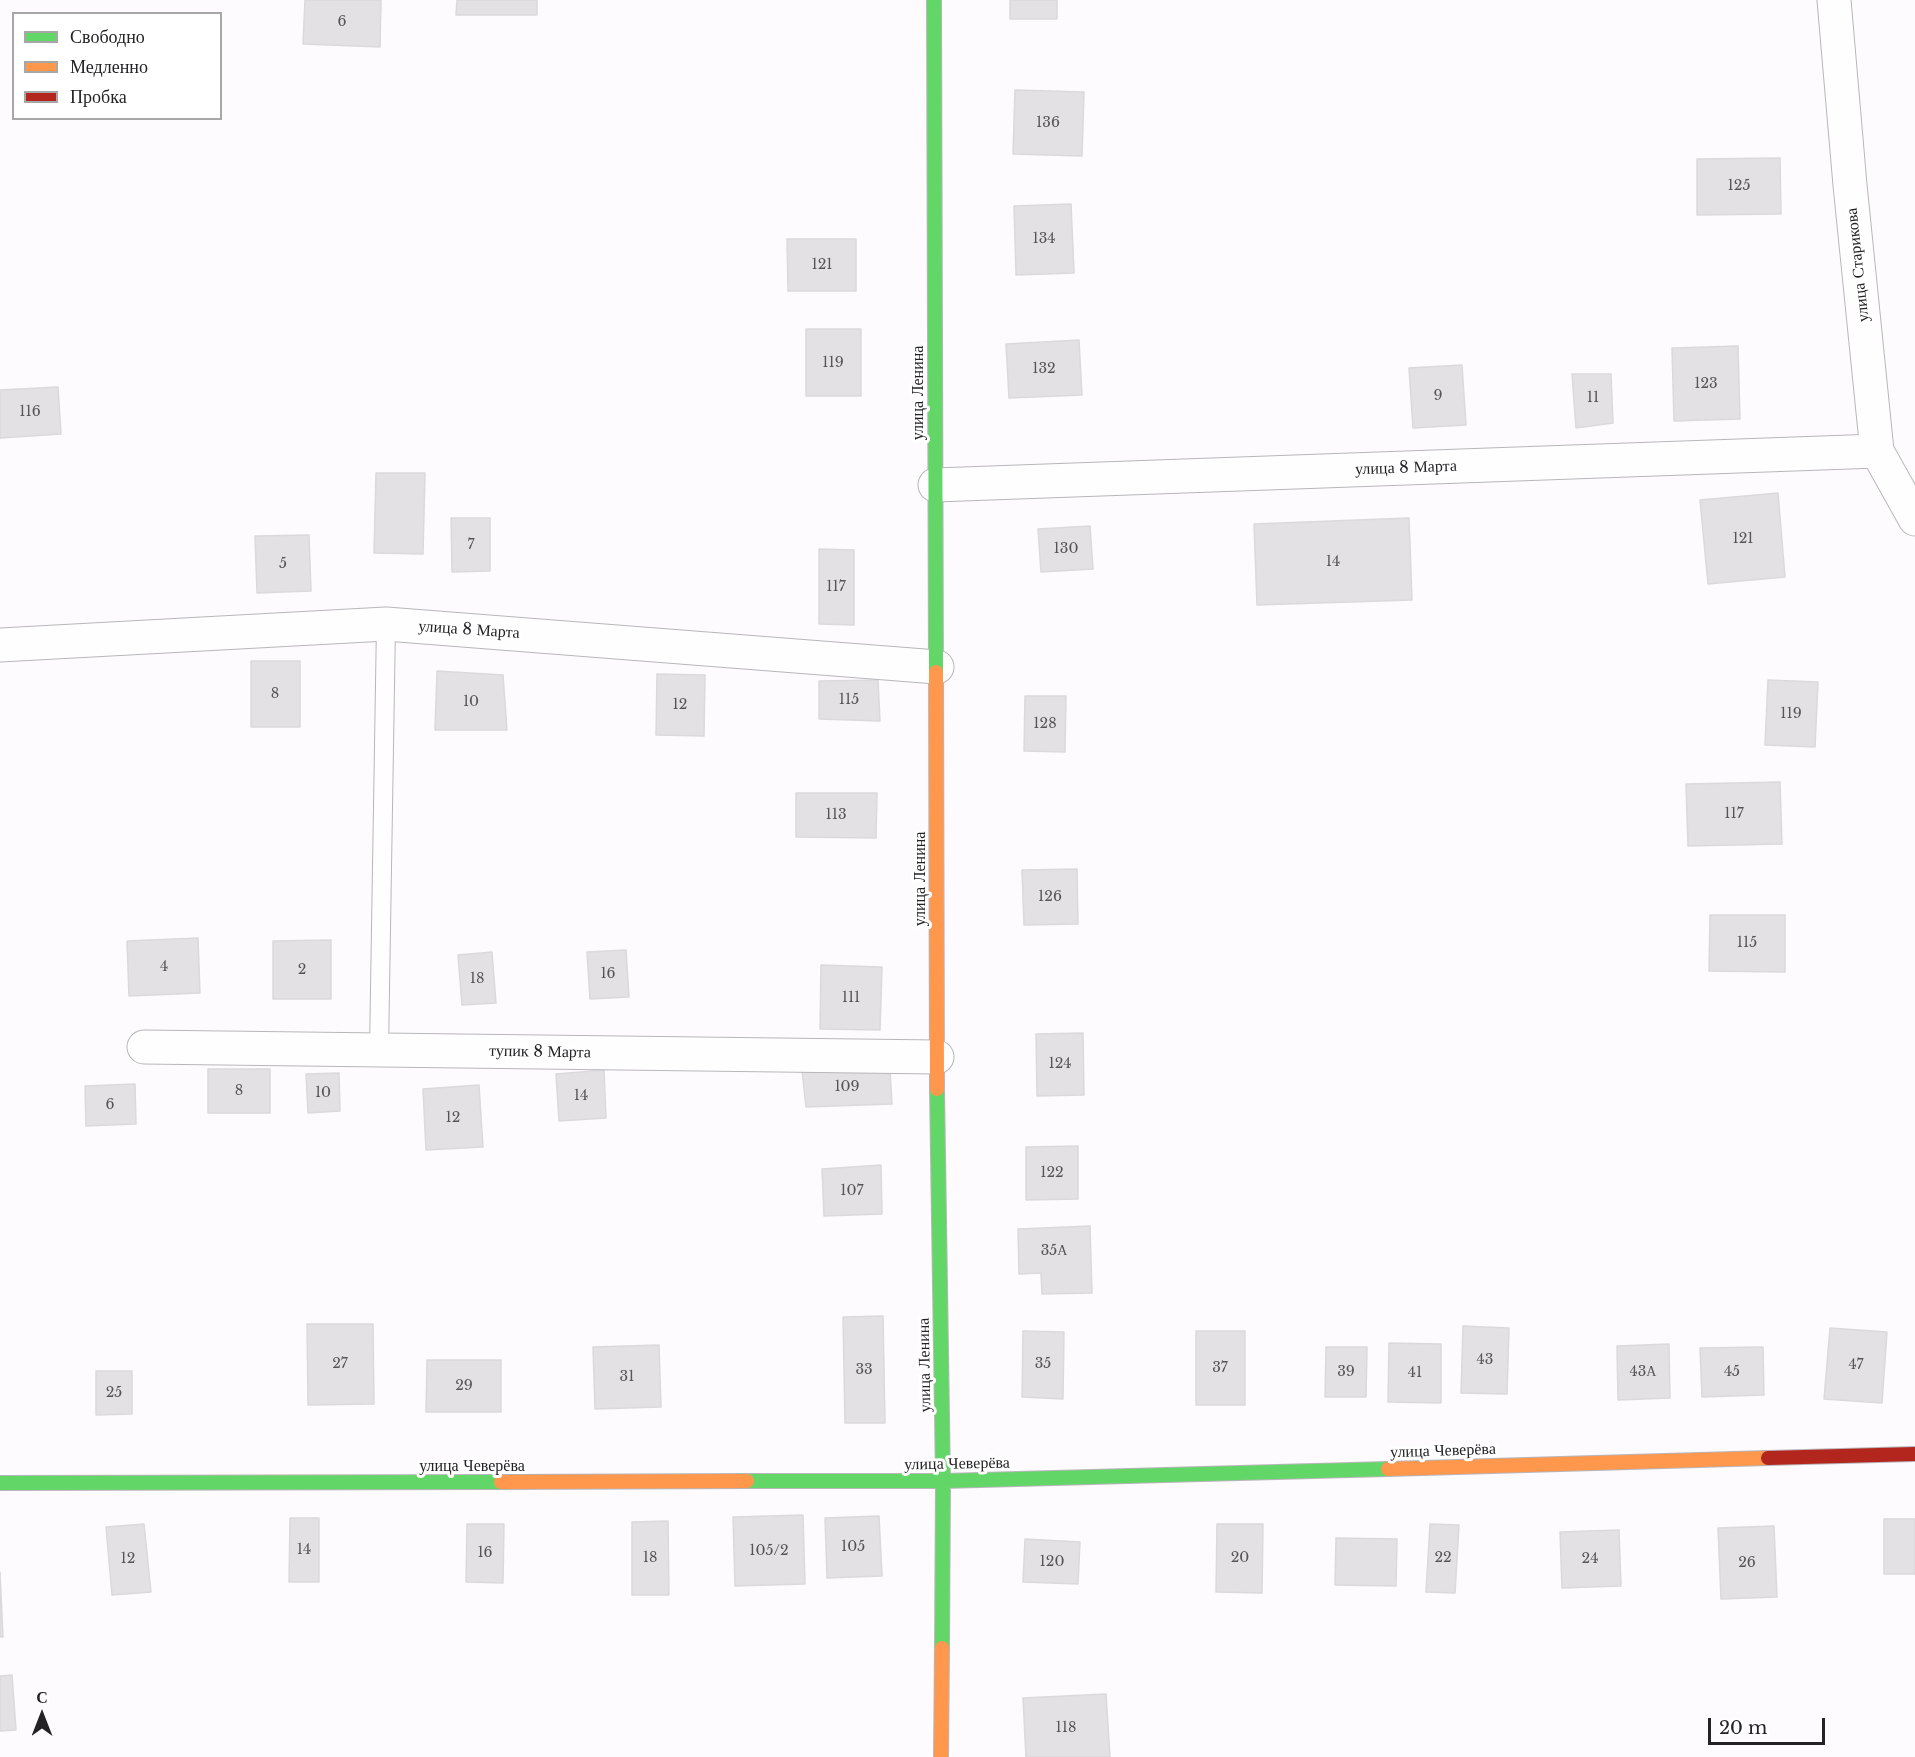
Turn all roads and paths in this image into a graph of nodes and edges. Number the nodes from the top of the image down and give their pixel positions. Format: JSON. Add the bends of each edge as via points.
{"nodes":[{"id":1,"x":934,"y":0,"type":"edge"},
{"id":2,"x":1834,"y":0,"type":"edge"},
{"id":3,"x":1877,"y":451,"type":"junction"},
{"id":4,"x":935,"y":485,"type":"junction"},
{"id":5,"x":1915,"y":519,"type":"edge"},
{"id":6,"x":386,"y":624,"type":"junction"},
{"id":7,"x":0,"y":645,"type":"edge"},
{"id":8,"x":937,"y":667,"type":"junction"},
{"id":9,"x":144,"y":1047,"type":"dead end"},
{"id":10,"x":379,"y":1050,"type":"junction"},
{"id":11,"x":937,"y":1057,"type":"junction"},
{"id":12,"x":1915,"y":1454,"type":"edge"},
{"id":13,"x":943,"y":1481,"type":"junction"},
{"id":14,"x":0,"y":1483,"type":"edge"},
{"id":15,"x":942,"y":1757,"type":"edge"}],
"edges":[{"from":1,"to":4,"type":"street","name":"улица Ленина"},
{"from":2,"to":3,"type":"street","name":"улица Старикова"},
{"from":3,"to":4,"type":"street","name":"улица 8 Марта"},
{"from":3,"to":5,"type":"street","name":"улица Старикова"},
{"from":4,"to":8,"type":"street","name":"улица Ленина"},
{"from":6,"to":7,"type":"street","name":"улица 8 Марта"},
{"from":6,"to":8,"type":"street","name":"улица 8 Марта"},
{"from":6,"to":10,"type":"lane"},
{"from":8,"to":11,"type":"street","name":"улица Ленина"},
{"from":9,"to":10,"type":"street","name":"тупик 8 Марта"},
{"from":10,"to":11,"type":"street","name":"тупик 8 Марта"},
{"from":11,"to":13,"type":"street","name":"улица Ленина"},
{"from":12,"to":13,"type":"street","name":"улица Чеверёва"},
{"from":13,"to":14,"type":"street","name":"улица Чеверёва"},
{"from":13,"to":15,"type":"street","name":"улица Ленина"}]}
